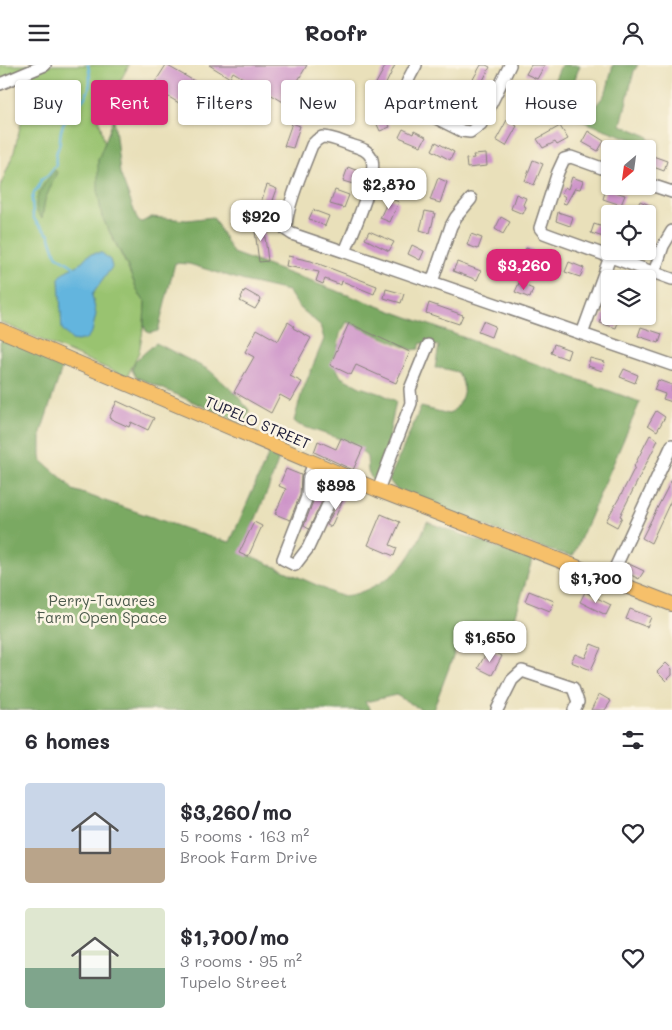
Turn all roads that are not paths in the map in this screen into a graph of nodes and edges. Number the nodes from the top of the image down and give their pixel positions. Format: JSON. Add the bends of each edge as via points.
{"nodes":[{"id":1,"x":45,"y":65,"type":"edge"},
{"id":2,"x":416,"y":65,"type":"edge"},
{"id":3,"x":510,"y":65,"type":"edge"},
{"id":4,"x":0,"y":84,"type":"edge"},
{"id":5,"x":601,"y":168,"type":"edge"},
{"id":6,"x":656,"y":187,"type":"edge"},
{"id":7,"x":672,"y":192,"type":"edge"},
{"id":8,"x":471,"y":199,"type":"dead end"},
{"id":9,"x":672,"y":231,"type":"edge"},
{"id":10,"x":346,"y":252,"type":"junction"},
{"id":11,"x":601,"y":254,"type":"edge"},
{"id":12,"x":609,"y":260,"type":"edge"},
{"id":13,"x":618,"y":260,"type":"edge"},
{"id":14,"x":646,"y":270,"type":"edge"},
{"id":15,"x":655,"y":270,"type":"edge"},
{"id":16,"x":656,"y":274,"type":"edge"},
{"id":17,"x":672,"y":279,"type":"edge"},
{"id":18,"x":432,"y":282,"type":"junction"},
{"id":19,"x":0,"y":330,"type":"edge"},
{"id":20,"x":582,"y":334,"type":"junction"},
{"id":21,"x":428,"y":345,"type":"dead end"},
{"id":22,"x":672,"y":365,"type":"edge"},
{"id":23,"x":672,"y":445,"type":"edge"},
{"id":24,"x":314,"y":463,"type":"junction"},
{"id":25,"x":343,"y":475,"type":"junction"},
{"id":26,"x":308,"y":486,"type":"junction"},
{"id":27,"x":378,"y":490,"type":"junction"},
{"id":28,"x":333,"y":494,"type":"junction"},
{"id":29,"x":608,"y":581,"type":"junction"},
{"id":30,"x":672,"y":604,"type":"edge"},
{"id":31,"x":497,"y":710,"type":"edge"},
{"id":32,"x":574,"y":710,"type":"edge"}],
"edges":[{"from":1,"to":4,"type":"street"},
{"from":2,"to":3,"type":"street","via":[[405,89],[408,104],[466,132],[481,124]]},
{"from":5,"to":11,"type":"street","via":[[571,157],[564,159],[540,228],[552,237]]},
{"from":6,"to":7,"type":"street"},
{"from":8,"to":18,"type":"street","via":[[451,227]]},
{"from":9,"to":15,"type":"street"},
{"from":10,"to":10,"type":"street","via":[[286,230],[295,190],[312,145],[322,137],[363,149],[374,163]]},
{"from":10,"to":18,"type":"street"},
{"from":12,"to":20,"type":"street"},
{"from":13,"to":14,"type":"street"},
{"from":16,"to":17,"type":"street"},
{"from":18,"to":20,"type":"street"},
{"from":19,"to":24,"type":"main road","name":"TUPELO STREET"},
{"from":20,"to":22,"type":"street"},
{"from":21,"to":27,"type":"street","via":[[410,389],[412,403]]},
{"from":23,"to":29,"type":"street"},
{"from":24,"to":25,"type":"main road","name":"TUPELO STREET"},
{"from":24,"to":26,"type":"street"},
{"from":25,"to":27,"type":"main road","name":"TUPELO STREET"},
{"from":25,"to":28,"type":"street"},
{"from":26,"to":28,"type":"street"},
{"from":26,"to":28,"type":"street","via":[[284,559],[295,565],[308,548]]},
{"from":27,"to":29,"type":"main road","name":"TUPELO STREET"},
{"from":29,"to":30,"type":"main road","name":"TUPELO STREET"},
{"from":31,"to":32,"type":"street","via":[[512,680],[522,671],[573,688],[578,702]]}]}
